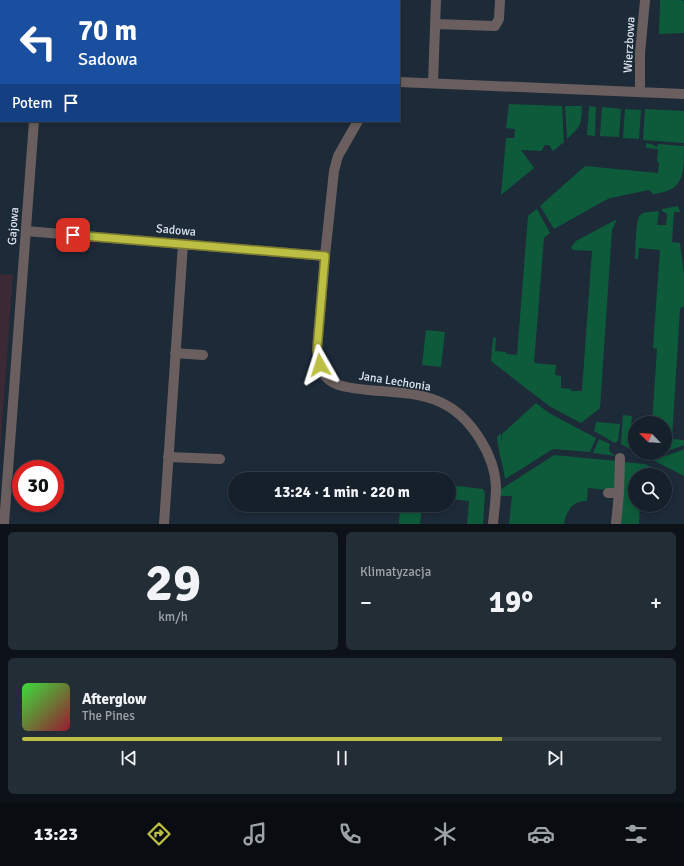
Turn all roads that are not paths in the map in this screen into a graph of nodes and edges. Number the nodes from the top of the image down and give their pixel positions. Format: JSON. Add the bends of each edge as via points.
{"nodes":[{"id":1,"x":436,"y":0,"type":"edge"},
{"id":2,"x":500,"y":0,"type":"edge"},
{"id":3,"x":645,"y":0,"type":"edge"},
{"id":4,"x":435,"y":24,"type":"junction"},
{"id":5,"x":400,"y":82,"type":"edge"},
{"id":6,"x":433,"y":83,"type":"junction"},
{"id":7,"x":640,"y":92,"type":"junction"},
{"id":8,"x":684,"y":94,"type":"edge"},
{"id":9,"x":34,"y":122,"type":"edge"},
{"id":10,"x":357,"y":122,"type":"edge"},
{"id":11,"x":26,"y":231,"type":"junction"},
{"id":12,"x":183,"y":244,"type":"junction"},
{"id":13,"x":325,"y":256,"type":"junction"},
{"id":14,"x":175,"y":353,"type":"junction"},
{"id":15,"x":203,"y":355,"type":"dead end"},
{"id":16,"x":168,"y":456,"type":"junction"},
{"id":17,"x":620,"y":458,"type":"dead end"},
{"id":18,"x":220,"y":459,"type":"dead end"},
{"id":19,"x":608,"y":493,"type":"dead end"},
{"id":20,"x":619,"y":493,"type":"junction"},
{"id":21,"x":4,"y":524,"type":"edge"},
{"id":22,"x":164,"y":524,"type":"edge"},
{"id":23,"x":493,"y":524,"type":"edge"},
{"id":24,"x":616,"y":524,"type":"edge"}],
"edges":[{"from":1,"to":4,"type":"street"},
{"from":2,"to":4,"type":"street","via":[[499,20],[495,26]]},
{"from":3,"to":7,"type":"street","name":"Wierzbowa","via":[[640,53]]},
{"from":4,"to":6,"type":"street"},
{"from":5,"to":6,"type":"street"},
{"from":6,"to":7,"type":"street"},
{"from":7,"to":8,"type":"street"},
{"from":9,"to":11,"type":"street","name":"Gajowa"},
{"from":10,"to":13,"type":"street","name":"Jana Lechonia","via":[[338,156],[334,171]]},
{"from":11,"to":12,"type":"street","name":"Sadowa"},
{"from":11,"to":21,"type":"street","name":"Gajowa"},
{"from":12,"to":13,"type":"street","name":"Sadowa"},
{"from":12,"to":14,"type":"street"},
{"from":13,"to":23,"type":"street","name":"Jana Lechonia","via":[[317,350],[326,377],[338,385],[423,396],[441,402],[472,426],[484,444],[496,486]]},
{"from":14,"to":15,"type":"street"},
{"from":14,"to":16,"type":"street"},
{"from":16,"to":18,"type":"street"},
{"from":16,"to":22,"type":"street"},
{"from":17,"to":20,"type":"street"},
{"from":19,"to":20,"type":"street"},
{"from":20,"to":24,"type":"street"}]}
